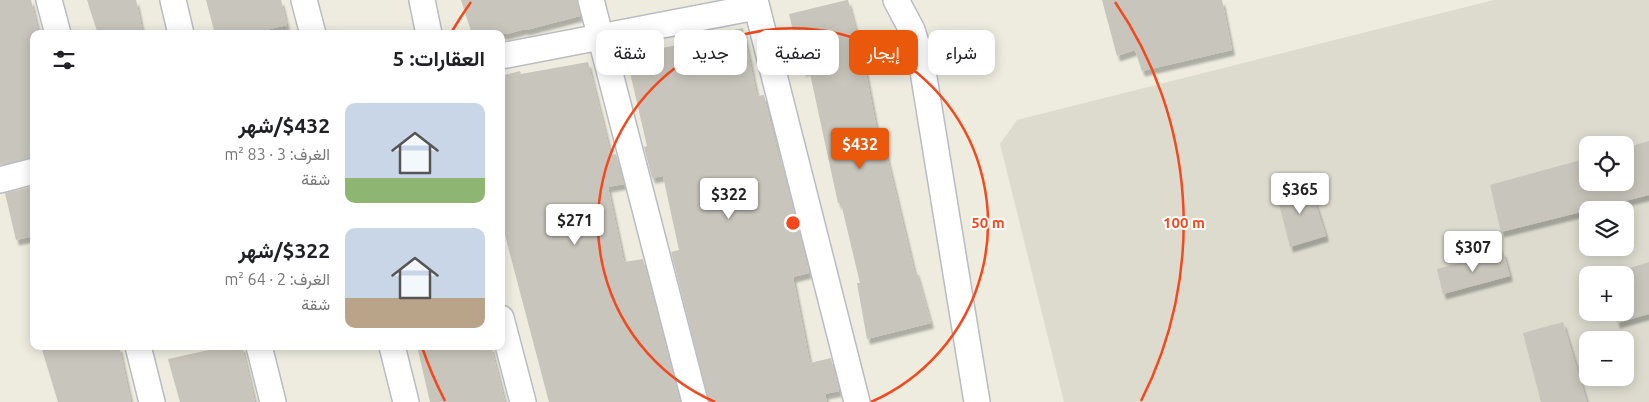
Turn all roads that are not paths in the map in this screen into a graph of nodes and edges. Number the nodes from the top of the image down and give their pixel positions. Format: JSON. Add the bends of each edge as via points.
{"nodes":[{"id":1,"x":49,"y":0,"type":"edge"},
{"id":2,"x":173,"y":0,"type":"edge"},
{"id":3,"x":304,"y":0,"type":"edge"},
{"id":4,"x":422,"y":0,"type":"edge"},
{"id":5,"x":591,"y":0,"type":"edge"},
{"id":6,"x":896,"y":0,"type":"edge"},
{"id":7,"x":756,"y":3,"type":"edge"},
{"id":8,"x":57,"y":30,"type":"edge"},
{"id":9,"x":180,"y":30,"type":"edge"},
{"id":10,"x":312,"y":30,"type":"edge"},
{"id":11,"x":428,"y":30,"type":"edge"},
{"id":12,"x":599,"y":30,"type":"edge"},
{"id":13,"x":633,"y":30,"type":"edge"},
{"id":14,"x":596,"y":38,"type":"edge"},
{"id":15,"x":505,"y":55,"type":"edge"},
{"id":16,"x":611,"y":75,"type":"edge"},
{"id":17,"x":30,"y":172,"type":"edge"},
{"id":18,"x":0,"y":180,"type":"edge"},
{"id":19,"x":505,"y":333,"type":"edge"},
{"id":20,"x":139,"y":350,"type":"edge"},
{"id":21,"x":260,"y":350,"type":"edge"},
{"id":22,"x":393,"y":350,"type":"edge"},
{"id":23,"x":152,"y":402,"type":"edge"},
{"id":24,"x":273,"y":402,"type":"edge"},
{"id":25,"x":406,"y":402,"type":"edge"},
{"id":26,"x":523,"y":402,"type":"edge"},
{"id":27,"x":695,"y":402,"type":"edge"},
{"id":28,"x":857,"y":402,"type":"edge"},
{"id":29,"x":977,"y":402,"type":"edge"}],
"edges":[{"from":1,"to":8,"type":"street"},
{"from":2,"to":9,"type":"street"},
{"from":3,"to":10,"type":"street"},
{"from":4,"to":11,"type":"street"},
{"from":5,"to":12,"type":"street"},
{"from":6,"to":29,"type":"street","via":[[912,30],[921,59]]},
{"from":7,"to":13,"type":"street"},
{"from":7,"to":28,"type":"street"},
{"from":14,"to":15,"type":"street"},
{"from":16,"to":27,"type":"street"},
{"from":17,"to":18,"type":"street"},
{"from":19,"to":26,"type":"street"},
{"from":20,"to":23,"type":"street"},
{"from":21,"to":24,"type":"street"},
{"from":22,"to":25,"type":"street"}]}
